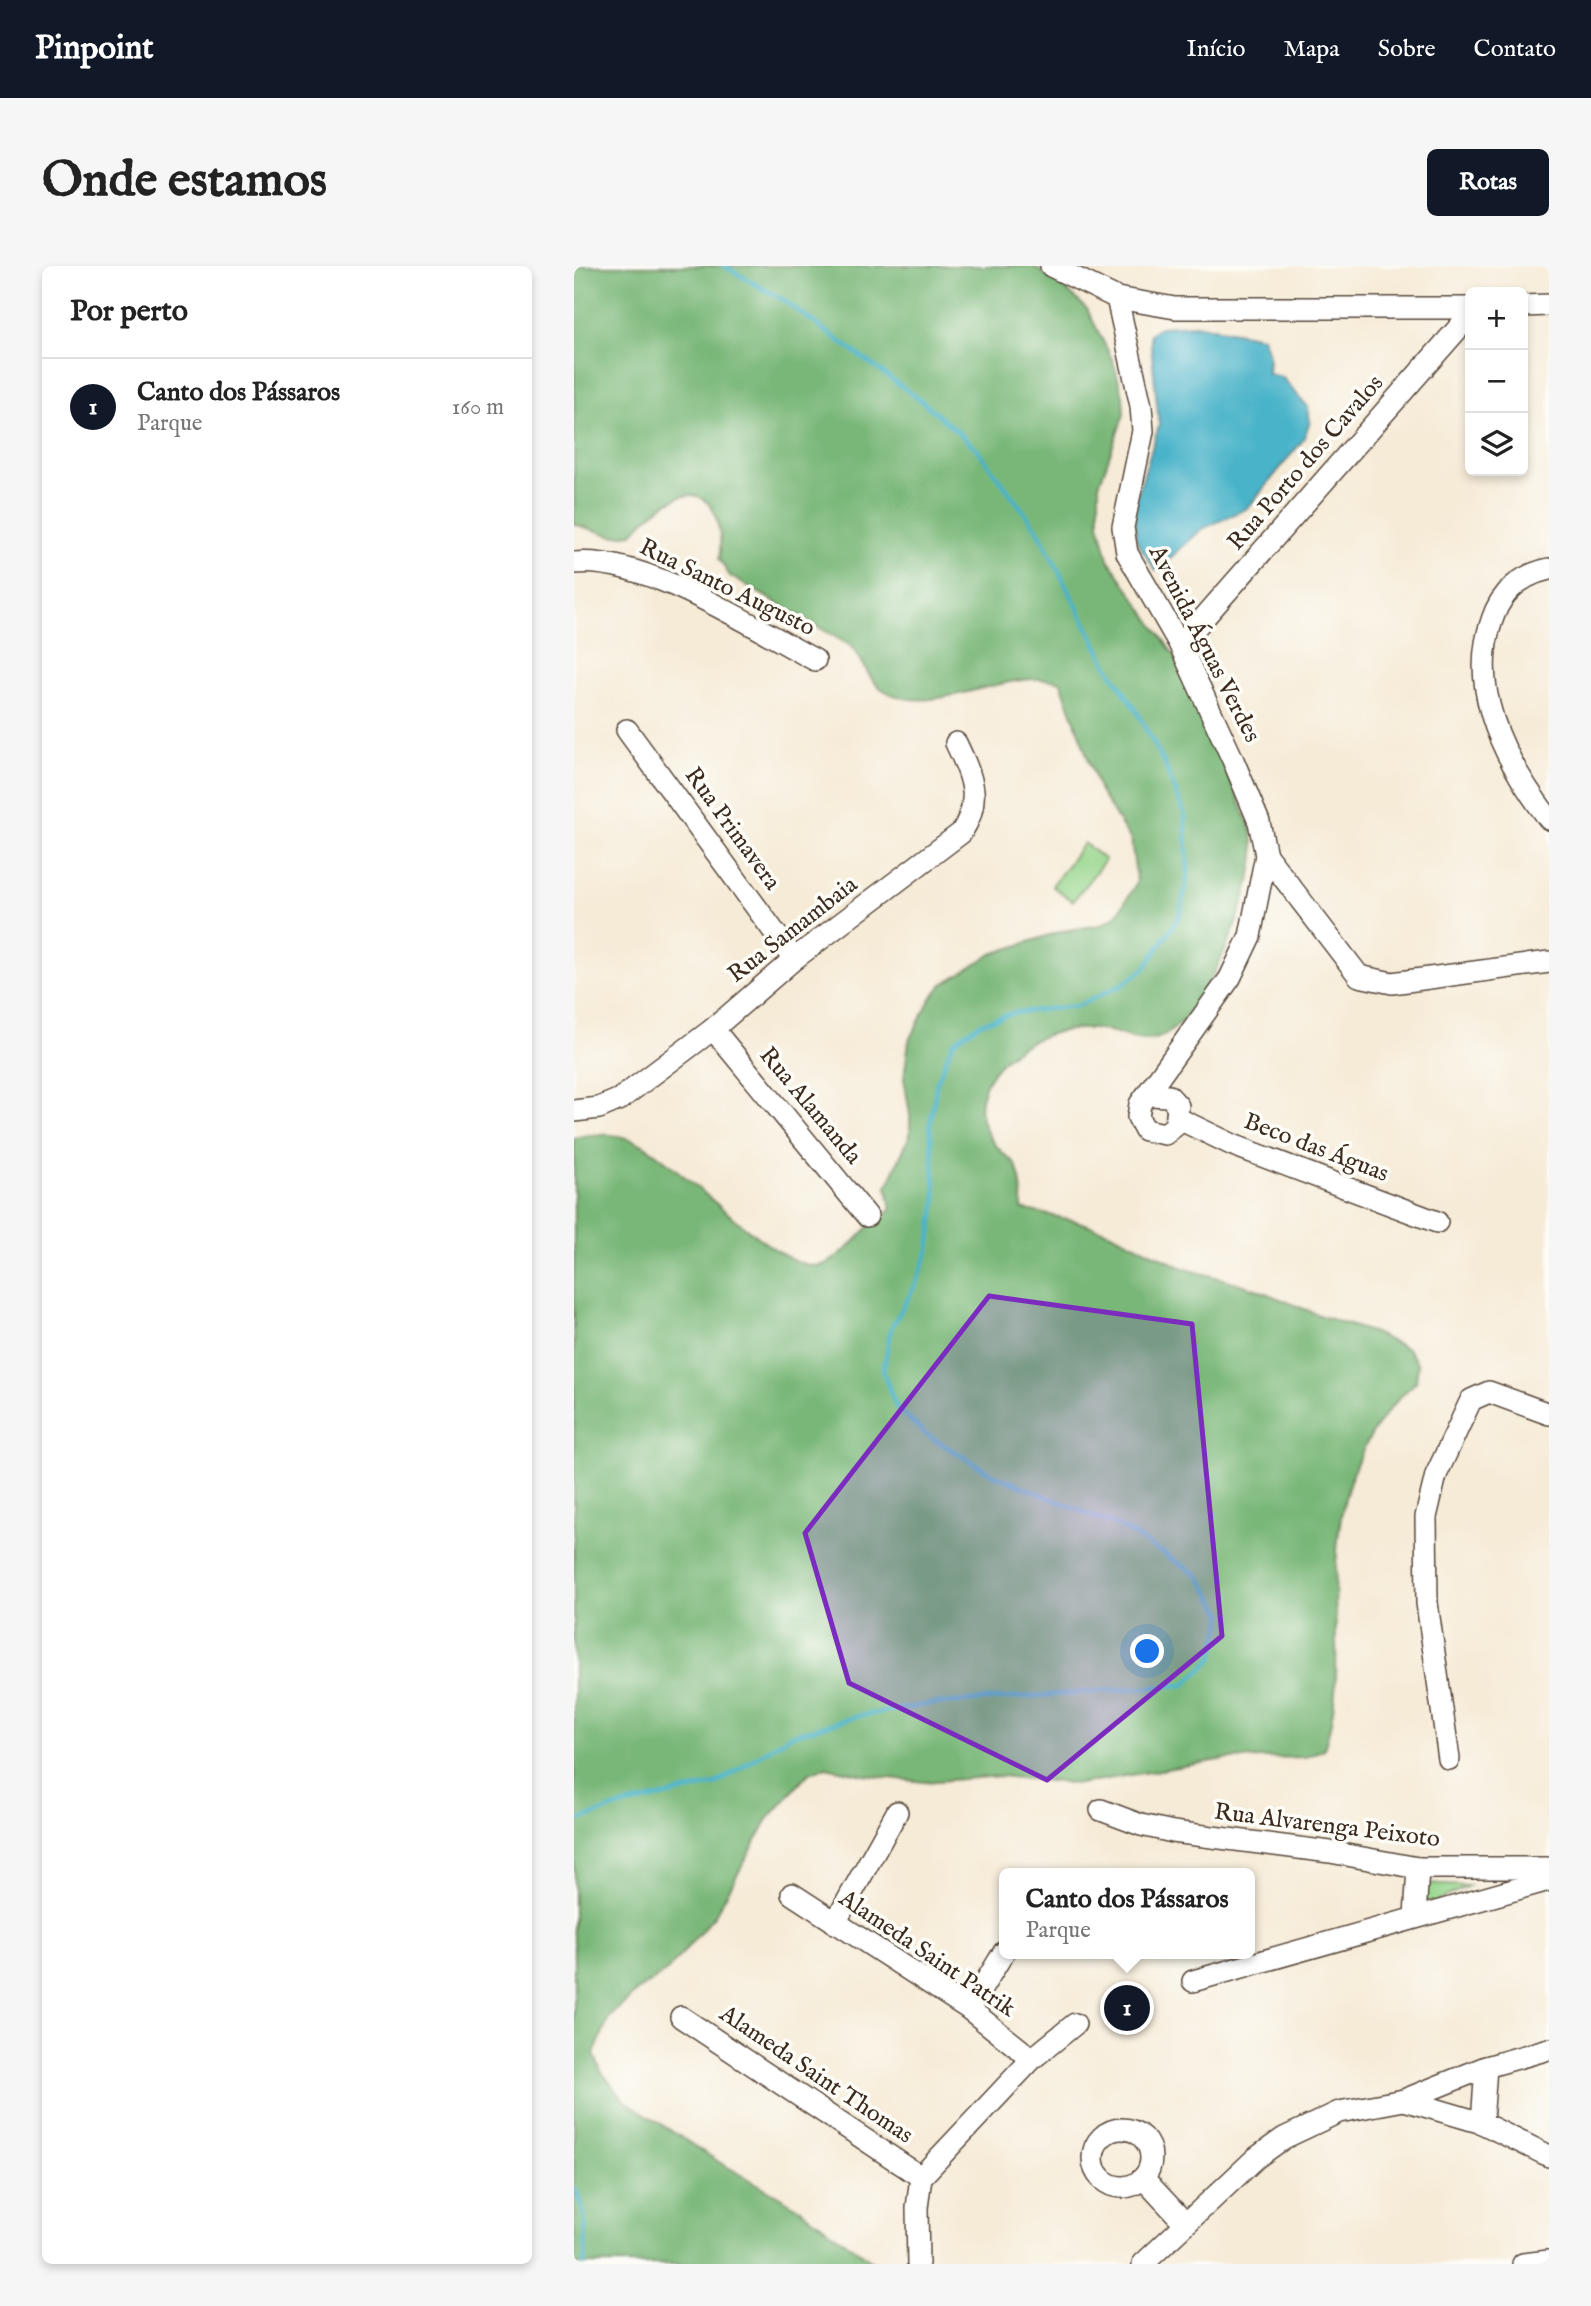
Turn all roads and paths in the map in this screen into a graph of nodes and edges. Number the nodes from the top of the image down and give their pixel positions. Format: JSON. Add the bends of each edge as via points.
{"nodes":[{"id":1,"x":1051,"y":266,"type":"edge"},
{"id":2,"x":1116,"y":298,"type":"junction"},
{"id":3,"x":1549,"y":305,"type":"edge"},
{"id":4,"x":1528,"y":306,"type":"edge"},
{"id":5,"x":1465,"y":308,"type":"edge"},
{"id":6,"x":1465,"y":321,"type":"edge"},
{"id":7,"x":574,"y":563,"type":"edge"},
{"id":8,"x":1549,"y":569,"type":"edge"},
{"id":9,"x":1180,"y":645,"type":"junction"},
{"id":10,"x":816,"y":660,"type":"dead end"},
{"id":11,"x":627,"y":730,"type":"dead end"},
{"id":12,"x":956,"y":743,"type":"dead end"},
{"id":13,"x":1549,"y":819,"type":"edge"},
{"id":14,"x":1266,"y":855,"type":"junction"},
{"id":15,"x":794,"y":959,"type":"junction"},
{"id":16,"x":1549,"y":962,"type":"edge"},
{"id":17,"x":713,"y":1030,"type":"junction"},
{"id":18,"x":1150,"y":1095,"type":"junction"},
{"id":19,"x":574,"y":1111,"type":"edge"},
{"id":20,"x":1179,"y":1119,"type":"junction"},
{"id":21,"x":867,"y":1216,"type":"dead end"},
{"id":22,"x":1437,"y":1222,"type":"dead end"},
{"id":23,"x":1549,"y":1414,"type":"edge"},
{"id":24,"x":1449,"y":1759,"type":"dead end"},
{"id":25,"x":1101,"y":1810,"type":"dead end"},
{"id":26,"x":897,"y":1812,"type":"dead end"},
{"id":27,"x":1418,"y":1868,"type":"junction"},
{"id":28,"x":1477,"y":1868,"type":"junction"},
{"id":29,"x":1549,"y":1868,"type":"edge"},
{"id":30,"x":1549,"y":1880,"type":"edge"},
{"id":31,"x":792,"y":1894,"type":"dead end"},
{"id":32,"x":1476,"y":1899,"type":"junction"},
{"id":33,"x":1416,"y":1917,"type":"junction"},
{"id":34,"x":835,"y":1923,"type":"junction"},
{"id":35,"x":1000,"y":1959,"type":"edge"},
{"id":36,"x":1193,"y":1981,"type":"dead end"},
{"id":37,"x":969,"y":2009,"type":"junction"},
{"id":38,"x":681,"y":2017,"type":"dead end"},
{"id":39,"x":1075,"y":2024,"type":"dead end"},
{"id":40,"x":1549,"y":2049,"type":"edge"},
{"id":41,"x":1032,"y":2059,"type":"junction"},
{"id":42,"x":1486,"y":2067,"type":"junction"},
{"id":43,"x":1448,"y":2082,"type":"junction"},
{"id":44,"x":1404,"y":2099,"type":"junction"},
{"id":45,"x":1453,"y":2113,"type":"junction"},
{"id":46,"x":1482,"y":2123,"type":"junction"},
{"id":47,"x":1549,"y":2156,"type":"edge"},
{"id":48,"x":921,"y":2177,"type":"junction"},
{"id":49,"x":1143,"y":2178,"type":"dead end"},
{"id":50,"x":1185,"y":2223,"type":"junction"},
{"id":51,"x":1549,"y":2261,"type":"edge"},
{"id":52,"x":918,"y":2264,"type":"edge"},
{"id":53,"x":1143,"y":2264,"type":"edge"},
{"id":54,"x":1523,"y":2264,"type":"edge"}],
"edges":[{"from":1,"to":2,"type":"street"},
{"from":2,"to":5,"type":"street","via":[[1175,308]]},
{"from":2,"to":9,"type":"street","name":"Avenida Águas Verdes","via":[[1143,431],[1123,527],[1127,553]]},
{"from":3,"to":4,"type":"street"},
{"from":6,"to":9,"type":"street","name":"Rua Porto dos Cavalos"},
{"from":7,"to":10,"type":"street","name":"Rua Santo Augusto","via":[[617,564],[677,588]]},
{"from":8,"to":13,"type":"street","via":[[1517,582],[1496,606],[1484,642],[1483,686],[1516,772]]},
{"from":9,"to":14,"type":"street","name":"Avenida Águas Verdes","via":[[1259,822]]},
{"from":11,"to":15,"type":"street","name":"Rua Primavera"},
{"from":12,"to":15,"type":"street","name":"Rua Samambaia","via":[[974,796],[972,816],[961,833]]},
{"from":14,"to":16,"type":"street","via":[[1359,976],[1392,983]]},
{"from":14,"to":18,"type":"street","name":"Avenida Águas Verdes","via":[[1250,936],[1230,978]]},
{"from":15,"to":17,"type":"street","name":"Rua Samambaia"},
{"from":17,"to":19,"type":"street","name":"Rua Samambaia","via":[[620,1099]]},
{"from":17,"to":21,"type":"street","name":"Rua Alamanda"},
{"from":18,"to":20,"type":"street","via":[[1163,1094],[1174,1100]]},
{"from":18,"to":20,"type":"street","name":"Avenida Águas Verdes","via":[[1138,1111],[1145,1130],[1165,1134]]},
{"from":20,"to":22,"type":"street","name":"Beco das Águas","via":[[1233,1145]]},
{"from":23,"to":24,"type":"street","via":[[1489,1392],[1480,1394],[1471,1400],[1436,1475],[1426,1517],[1427,1604]]},
{"from":25,"to":27,"type":"street","name":"Rua Alvarenga Peixoto","via":[[1173,1832]]},
{"from":26,"to":34,"type":"street"},
{"from":27,"to":28,"type":"street","name":"Rua Alvarenga Peixoto"},
{"from":27,"to":33,"type":"street"},
{"from":28,"to":29,"type":"street","name":"Rua Alvarenga Peixoto"},
{"from":28,"to":32,"type":"street"},
{"from":30,"to":32,"type":"street"},
{"from":31,"to":34,"type":"street","name":"Alameda Saint Patrik"},
{"from":32,"to":33,"type":"street"},
{"from":33,"to":36,"type":"street"},
{"from":34,"to":37,"type":"street","name":"Alameda Saint Patrik"},
{"from":35,"to":37,"type":"street"},
{"from":37,"to":41,"type":"street","name":"Alameda Saint Patrik"},
{"from":38,"to":48,"type":"street","name":"Alameda Saint Thomas"},
{"from":39,"to":41,"type":"street"},
{"from":40,"to":42,"type":"street"},
{"from":41,"to":48,"type":"street"},
{"from":42,"to":43,"type":"street"},
{"from":42,"to":46,"type":"street"},
{"from":43,"to":44,"type":"street"},
{"from":43,"to":45,"type":"street"},
{"from":44,"to":45,"type":"street"},
{"from":44,"to":50,"type":"street","via":[[1339,2112],[1284,2138]]},
{"from":45,"to":46,"type":"street"},
{"from":46,"to":47,"type":"street"},
{"from":48,"to":52,"type":"street"},
{"from":49,"to":50,"type":"street"},
{"from":50,"to":53,"type":"street"},
{"from":51,"to":54,"type":"street"}]}
